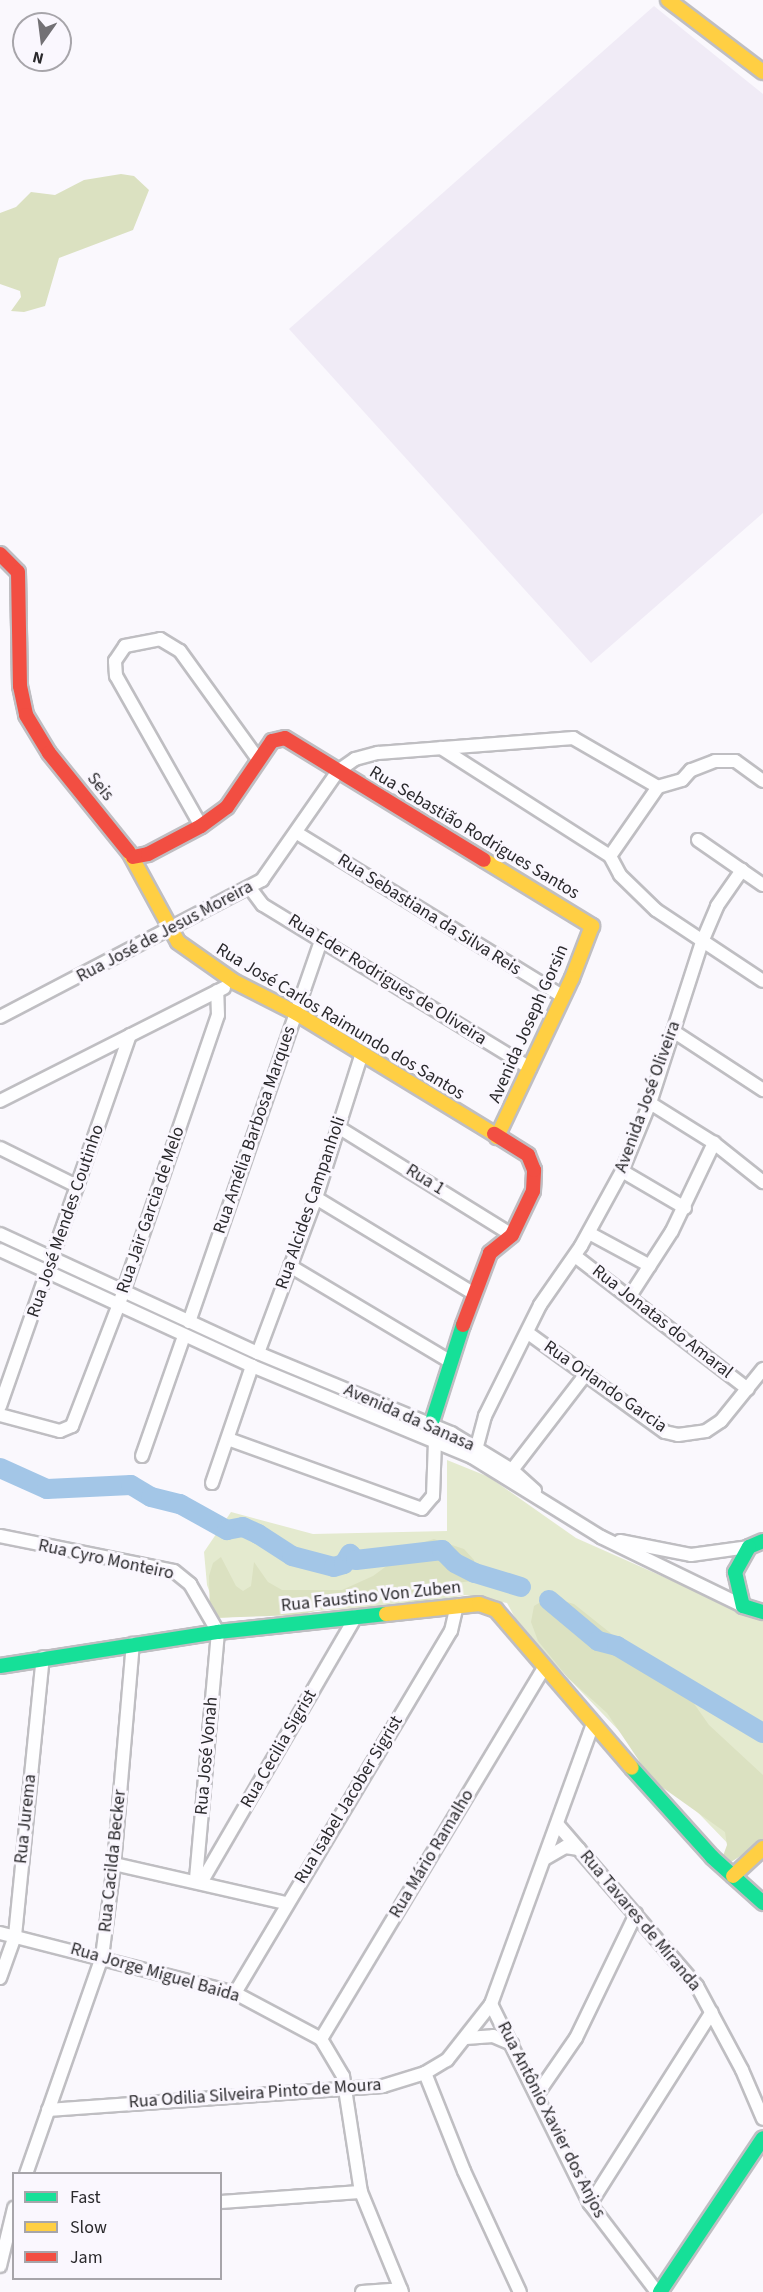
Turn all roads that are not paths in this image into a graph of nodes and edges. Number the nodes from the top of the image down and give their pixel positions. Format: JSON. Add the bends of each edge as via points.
{"nodes":[{"id":1,"x":668,"y":0,"type":"edge"},
{"id":2,"x":763,"y":72,"type":"edge"},
{"id":3,"x":0,"y":554,"type":"edge"},
{"id":4,"x":441,"y":748,"type":"junction"},
{"id":5,"x":258,"y":759,"type":"junction"},
{"id":6,"x":338,"y":771,"type":"junction"},
{"id":7,"x":763,"y":781,"type":"edge"},
{"id":8,"x":657,"y":787,"type":"junction"},
{"id":9,"x":201,"y":826,"type":"junction"},
{"id":10,"x":297,"y":833,"type":"junction"},
{"id":11,"x":698,"y":840,"type":"dead end"},
{"id":12,"x":610,"y":856,"type":"junction"},
{"id":13,"x":134,"y":857,"type":"junction"},
{"id":14,"x":742,"y":870,"type":"junction"},
{"id":15,"x":763,"y":885,"type":"edge"},
{"id":16,"x":250,"y":888,"type":"junction"},
{"id":17,"x":592,"y":926,"type":"joint"},
{"id":18,"x":170,"y":930,"type":"junction"},
{"id":19,"x":322,"y":938,"type":"junction"},
{"id":20,"x":702,"y":942,"type":"junction"},
{"id":21,"x":763,"y":981,"type":"edge"},
{"id":22,"x":235,"y":982,"type":"junction"},
{"id":23,"x":218,"y":991,"type":"junction"},
{"id":24,"x":562,"y":996,"type":"junction"},
{"id":25,"x":296,"y":1013,"type":"junction"},
{"id":26,"x":0,"y":1017,"type":"edge"},
{"id":27,"x":673,"y":1031,"type":"junction"},
{"id":28,"x":130,"y":1035,"type":"junction"},
{"id":29,"x":362,"y":1053,"type":"junction"},
{"id":30,"x":530,"y":1068,"type":"junction"},
{"id":31,"x":763,"y":1090,"type":"edge"},
{"id":32,"x":0,"y":1101,"type":"edge"},
{"id":33,"x":650,"y":1103,"type":"junction"},
{"id":34,"x":338,"y":1127,"type":"junction"},
{"id":35,"x":497,"y":1137,"type":"junction"},
{"id":36,"x":714,"y":1143,"type":"junction"},
{"id":37,"x":0,"y":1148,"type":"edge"},
{"id":38,"x":622,"y":1171,"type":"junction"},
{"id":39,"x":763,"y":1182,"type":"edge"},
{"id":40,"x":77,"y":1186,"type":"junction"},
{"id":41,"x":316,"y":1198,"type":"junction"},
{"id":42,"x":685,"y":1208,"type":"junction"},
{"id":43,"x":589,"y":1233,"type":"junction"},
{"id":44,"x":0,"y":1234,"type":"edge"},
{"id":45,"x":512,"y":1235,"type":"junction"},
{"id":46,"x":0,"y":1250,"type":"edge"},
{"id":47,"x":575,"y":1256,"type":"junction"},
{"id":48,"x":54,"y":1258,"type":"junction"},
{"id":49,"x":290,"y":1266,"type":"junction"},
{"id":50,"x":650,"y":1266,"type":"junction"},
{"id":51,"x":49,"y":1274,"type":"junction"},
{"id":52,"x":122,"y":1291,"type":"junction"},
{"id":53,"x":473,"y":1293,"type":"junction"},
{"id":54,"x":630,"y":1296,"type":"junction"},
{"id":55,"x":119,"y":1304,"type":"junction"},
{"id":56,"x":189,"y":1322,"type":"junction"},
{"id":57,"x":528,"y":1333,"type":"junction"},
{"id":58,"x":184,"y":1336,"type":"junction"},
{"id":59,"x":258,"y":1353,"type":"junction"},
{"id":60,"x":451,"y":1362,"type":"junction"},
{"id":61,"x":252,"y":1366,"type":"junction"},
{"id":62,"x":763,"y":1369,"type":"edge"},
{"id":63,"x":586,"y":1374,"type":"junction"},
{"id":64,"x":748,"y":1389,"type":"junction"},
{"id":65,"x":0,"y":1406,"type":"edge"},
{"id":66,"x":0,"y":1415,"type":"edge"},
{"id":67,"x":430,"y":1425,"type":"junction"},
{"id":68,"x":228,"y":1439,"type":"junction"},
{"id":69,"x":435,"y":1442,"type":"junction"},
{"id":70,"x":477,"y":1446,"type":"junction"},
{"id":71,"x":142,"y":1456,"type":"dead end"},
{"id":72,"x":512,"y":1470,"type":"junction"},
{"id":73,"x":212,"y":1483,"type":"dead end"},
{"id":74,"x":549,"y":1504,"type":"junction"},
{"id":75,"x":0,"y":1536,"type":"edge"},
{"id":76,"x":601,"y":1537,"type":"junction"},
{"id":77,"x":763,"y":1541,"type":"edge"},
{"id":78,"x":749,"y":1547,"type":"junction"},
{"id":79,"x":674,"y":1553,"type":"junction"},
{"id":80,"x":668,"y":1570,"type":"junction"},
{"id":81,"x":458,"y":1606,"type":"junction"},
{"id":82,"x":743,"y":1606,"type":"junction"},
{"id":83,"x":763,"y":1612,"type":"edge"},
{"id":84,"x":357,"y":1616,"type":"junction"},
{"id":85,"x":218,"y":1632,"type":"junction"},
{"id":86,"x":133,"y":1644,"type":"junction"},
{"id":87,"x":43,"y":1657,"type":"junction"},
{"id":88,"x":0,"y":1666,"type":"edge"},
{"id":89,"x":543,"y":1669,"type":"junction"},
{"id":90,"x":593,"y":1723,"type":"junction"},
{"id":91,"x":558,"y":1825,"type":"junction"},
{"id":92,"x":763,"y":1848,"type":"edge"},
{"id":93,"x":579,"y":1849,"type":"junction"},
{"id":94,"x":545,"y":1858,"type":"junction"},
{"id":95,"x":114,"y":1864,"type":"junction"},
{"id":96,"x":733,"y":1876,"type":"junction"},
{"id":97,"x":199,"y":1881,"type":"junction"},
{"id":98,"x":286,"y":1903,"type":"junction"},
{"id":99,"x":763,"y":1903,"type":"edge"},
{"id":100,"x":636,"y":1914,"type":"junction"},
{"id":101,"x":0,"y":1933,"type":"edge"},
{"id":102,"x":15,"y":1936,"type":"junction"},
{"id":103,"x":102,"y":1956,"type":"junction"},
{"id":104,"x":0,"y":1978,"type":"edge"},
{"id":105,"x":235,"y":1993,"type":"junction"},
{"id":106,"x":491,"y":2004,"type":"junction"},
{"id":107,"x":712,"y":2012,"type":"junction"},
{"id":108,"x":466,"y":2038,"type":"junction"},
{"id":109,"x":321,"y":2039,"type":"junction"},
{"id":110,"x":512,"y":2044,"type":"junction"},
{"id":111,"x":425,"y":2073,"type":"junction"},
{"id":112,"x":346,"y":2090,"type":"junction"},
{"id":113,"x":538,"y":2093,"type":"junction"},
{"id":114,"x":48,"y":2110,"type":"junction"},
{"id":115,"x":763,"y":2119,"type":"edge"},
{"id":116,"x":763,"y":2138,"type":"edge"},
{"id":117,"x":27,"y":2172,"type":"edge"},
{"id":118,"x":361,"y":2192,"type":"junction"},
{"id":119,"x":222,"y":2202,"type":"edge"},
{"id":120,"x":590,"y":2204,"type":"junction"},
{"id":121,"x":9,"y":2215,"type":"edge"},
{"id":122,"x":0,"y":2266,"type":"edge"},
{"id":123,"x":402,"y":2290,"type":"edge"},
{"id":124,"x":362,"y":2292,"type":"edge"},
{"id":125,"x":519,"y":2292,"type":"edge"},
{"id":126,"x":659,"y":2292,"type":"edge"}],
"edges":[{"from":1,"to":2,"type":"street"},
{"from":3,"to":13,"type":"street","name":"Seis","via":[[18,572],[20,686],[26,715]]},
{"from":4,"to":6,"type":"street","name":"Rua José de Jesus Moreira","via":[[378,753],[355,759]]},
{"from":4,"to":8,"type":"street","name":"Rua José de Jesus Moreira","via":[[573,738]]},
{"from":4,"to":12,"type":"street"},
{"from":5,"to":6,"type":"street","name":"Rua Sebastião Rodrigues Santos","via":[[272,741],[285,738]]},
{"from":5,"to":9,"type":"street","name":"Rua Sebastião Rodrigues Santos","via":[[227,807]]},
{"from":5,"to":9,"type":"street","via":[[180,651],[160,639],[125,646],[115,661],[116,676]]},
{"from":6,"to":10,"type":"street","name":"Rua José de Jesus Moreira"},
{"from":6,"to":17,"type":"street","name":"Rua Sebastião Rodrigues Santos"},
{"from":7,"to":8,"type":"street","via":[[735,761],[715,761],[690,770],[682,780]]},
{"from":8,"to":12,"type":"street"},
{"from":9,"to":13,"type":"street","name":"Rua Sebastião Rodrigues Santos","via":[[148,854]]},
{"from":10,"to":16,"type":"street","name":"Rua José de Jesus Moreira","via":[[273,869]]},
{"from":10,"to":24,"type":"street","name":"Rua Sebastiana da Silva Reis"},
{"from":11,"to":14,"type":"street"},
{"from":12,"to":20,"type":"street","via":[[618,872],[642,897]]},
{"from":13,"to":18,"type":"street","name":"Seis"},
{"from":14,"to":15,"type":"street"},
{"from":14,"to":20,"type":"street","name":"Avenida José Oliveira","via":[[717,906]]},
{"from":16,"to":18,"type":"street","name":"Rua José de Jesus Moreira"},
{"from":16,"to":19,"type":"street","name":"Rua Eder Rodrigues de Oliveira","via":[[263,905]]},
{"from":17,"to":24,"type":"street","name":"Avenida Joseph Gorsin"},
{"from":18,"to":22,"type":"street","name":"Rua José Carlos Raimundo dos Santos","via":[[188,952]]},
{"from":18,"to":26,"type":"street","name":"Rua José de Jesus Moreira"},
{"from":19,"to":25,"type":"street","name":"Rua Amélia Barbosa Marques"},
{"from":19,"to":30,"type":"street","name":"Rua Eder Rodrigues de Oliveira"},
{"from":20,"to":21,"type":"street"},
{"from":20,"to":27,"type":"street","name":"Avenida José Oliveira"},
{"from":22,"to":23,"type":"street"},
{"from":22,"to":25,"type":"street","name":"Rua José Carlos Raimundo dos Santos"},
{"from":23,"to":28,"type":"street"},
{"from":23,"to":52,"type":"street","name":"Rua Jair Garcia de Melo","via":[[219,1015]]},
{"from":24,"to":30,"type":"street","name":"Avenida Joseph Gorsin"},
{"from":25,"to":29,"type":"street","name":"Rua José Carlos Raimundo dos Santos"},
{"from":25,"to":56,"type":"street","name":"Rua Amélia Barbosa Marques"},
{"from":27,"to":31,"type":"street"},
{"from":27,"to":33,"type":"street","name":"Avenida José Oliveira"},
{"from":28,"to":32,"type":"street"},
{"from":28,"to":40,"type":"street","name":"Rua José Mendes Coutinho"},
{"from":29,"to":34,"type":"street","name":"Rua Alcides Campanholi"},
{"from":29,"to":35,"type":"street","name":"Rua José Carlos Raimundo dos Santos"},
{"from":30,"to":35,"type":"street","name":"Avenida Joseph Gorsin"},
{"from":33,"to":36,"type":"street"},
{"from":33,"to":38,"type":"street","name":"Avenida José Oliveira"},
{"from":34,"to":41,"type":"street","name":"Rua Alcides Campanholi"},
{"from":34,"to":45,"type":"street","name":"Rua 1"},
{"from":35,"to":45,"type":"street","name":"Rua José Carlos Raimundo dos Santos","via":[[528,1155],[534,1170],[533,1191]]},
{"from":36,"to":39,"type":"street"},
{"from":36,"to":42,"type":"street"},
{"from":37,"to":40,"type":"street"},
{"from":38,"to":42,"type":"street"},
{"from":38,"to":43,"type":"street","name":"Avenida José Oliveira"},
{"from":40,"to":48,"type":"street","name":"Rua José Mendes Coutinho"},
{"from":41,"to":49,"type":"street","name":"Rua Alcides Campanholi"},
{"from":41,"to":53,"type":"street"},
{"from":42,"to":50,"type":"street"},
{"from":43,"to":47,"type":"street","name":"Avenida José Oliveira"},
{"from":43,"to":50,"type":"street"},
{"from":44,"to":48,"type":"street","name":"Avenida da Sanasa"},
{"from":45,"to":53,"type":"street","via":[[490,1253]]},
{"from":46,"to":51,"type":"street","name":"Avenida da Sanasa"},
{"from":47,"to":54,"type":"street","name":"Rua Jonatas do Amaral"},
{"from":47,"to":57,"type":"street","name":"Avenida José Oliveira","via":[[540,1305]]},
{"from":48,"to":51,"type":"street","name":"Rua José Mendes Coutinho"},
{"from":48,"to":52,"type":"street","name":"Avenida da Sanasa"},
{"from":49,"to":59,"type":"street","name":"Rua Alcides Campanholi"},
{"from":49,"to":60,"type":"street"},
{"from":50,"to":54,"type":"street"},
{"from":51,"to":55,"type":"street","name":"Avenida da Sanasa"},
{"from":51,"to":65,"type":"street","name":"Rua José Mendes Coutinho"},
{"from":52,"to":55,"type":"street","name":"Rua Jair Garcia de Melo"},
{"from":52,"to":56,"type":"street","name":"Avenida da Sanasa"},
{"from":53,"to":60,"type":"street"},
{"from":54,"to":64,"type":"street","name":"Rua Jonatas do Amaral"},
{"from":55,"to":58,"type":"street","name":"Avenida da Sanasa"},
{"from":55,"to":66,"type":"street","name":"Rua Jair Garcia de Melo","via":[[72,1426],[60,1431]]},
{"from":56,"to":59,"type":"street","name":"Avenida da Sanasa"},
{"from":57,"to":63,"type":"street","name":"Rua Orlando Garcia"},
{"from":57,"to":70,"type":"street","name":"Avenida José Oliveira","via":[[485,1416]]},
{"from":58,"to":61,"type":"street","name":"Avenida da Sanasa"},
{"from":58,"to":71,"type":"street"},
{"from":59,"to":67,"type":"street","name":"Avenida da Sanasa"},
{"from":60,"to":67,"type":"street"},
{"from":61,"to":68,"type":"street"},
{"from":61,"to":69,"type":"street","name":"Avenida da Sanasa"},
{"from":62,"to":64,"type":"street","name":"Rua Orlando Garcia"},
{"from":63,"to":64,"type":"street","name":"Rua Orlando Garcia","via":[[665,1432],[678,1435],[692,1435],[714,1426],[736,1407]]},
{"from":63,"to":72,"type":"street"},
{"from":67,"to":70,"type":"street","name":"Avenida da Sanasa"},
{"from":68,"to":69,"type":"street","via":[[422,1509],[433,1496]]},
{"from":68,"to":73,"type":"street"},
{"from":69,"to":74,"type":"street","name":"Avenida da Sanasa","via":[[472,1457]]},
{"from":70,"to":72,"type":"street","name":"Avenida da Sanasa"},
{"from":72,"to":74,"type":"street","name":"Avenida da Sanasa"},
{"from":74,"to":76,"type":"street"},
{"from":75,"to":85,"type":"street","name":"Rua Cyro Monteiro","via":[[174,1570],[190,1584]]},
{"from":76,"to":79,"type":"street"},
{"from":76,"to":80,"type":"street"},
{"from":77,"to":78,"type":"street"},
{"from":78,"to":79,"type":"street","via":[[708,1554]]},
{"from":78,"to":82,"type":"street","via":[[735,1572]]},
{"from":79,"to":80,"type":"street"},
{"from":80,"to":82,"type":"street"},
{"from":81,"to":84,"type":"street","name":"Rua Faustino Von Zuben"},
{"from":81,"to":89,"type":"street","name":"Rua Faustino Von Zuben","via":[[479,1604],[495,1610]]},
{"from":81,"to":98,"type":"street","name":"Rua Isabel Jacober Sigrist","via":[[452,1631]]},
{"from":82,"to":83,"type":"street"},
{"from":84,"to":85,"type":"street","name":"Rua Faustino Von Zuben"},
{"from":84,"to":97,"type":"street","name":"Rua Cecilia Sigrist"},
{"from":85,"to":86,"type":"street","name":"Rua Faustino Von Zuben"},
{"from":85,"to":97,"type":"street","name":"Rua José Vonah"},
{"from":86,"to":87,"type":"street","name":"Rua Faustino Von Zuben"},
{"from":86,"to":95,"type":"street","name":"Rua Cacilda Becker"},
{"from":87,"to":88,"type":"street","name":"Rua Faustino Von Zuben"},
{"from":87,"to":102,"type":"street","name":"Rua Jurema"},
{"from":89,"to":90,"type":"street","name":"Rua Faustino Von Zuben"},
{"from":89,"to":109,"type":"street","name":"Rua Mário Ramalho"},
{"from":90,"to":91,"type":"street","name":"Rua Odilia Silveira Pinto de Moura"},
{"from":90,"to":96,"type":"street","name":"Rua Faustino Von Zuben"},
{"from":91,"to":93,"type":"street","name":"Rua Tavares de Miranda"},
{"from":91,"to":94,"type":"street","name":"Rua Odilia Silveira Pinto de Moura"},
{"from":92,"to":96,"type":"street"},
{"from":93,"to":94,"type":"street","via":[[565,1847]]},
{"from":93,"to":100,"type":"street","name":"Rua Tavares de Miranda"},
{"from":94,"to":106,"type":"street","name":"Rua Odilia Silveira Pinto de Moura"},
{"from":95,"to":97,"type":"street"},
{"from":95,"to":103,"type":"street","name":"Rua Cacilda Becker"},
{"from":96,"to":99,"type":"street","name":"Rua Faustino Von Zuben"},
{"from":97,"to":98,"type":"street"},
{"from":98,"to":105,"type":"street","name":"Rua Isabel Jacober Sigrist"},
{"from":100,"to":107,"type":"street","name":"Rua Tavares de Miranda","via":[[680,1964]]},
{"from":100,"to":113,"type":"street","via":[[576,2038]]},
{"from":101,"to":102,"type":"street","name":"Rua Jorge Miguel Baida"},
{"from":102,"to":103,"type":"street","name":"Rua Jorge Miguel Baida"},
{"from":102,"to":104,"type":"street","name":"Rua Jurema"},
{"from":103,"to":105,"type":"street","name":"Rua Jorge Miguel Baida"},
{"from":103,"to":114,"type":"street","name":"Rua Cacilda Becker"},
{"from":105,"to":109,"type":"street","name":"Rua Jorge Miguel Baida"},
{"from":106,"to":108,"type":"street","name":"Rua Odilia Silveira Pinto de Moura"},
{"from":106,"to":110,"type":"street","name":"Rua Antônio Xavier dos Anjos"},
{"from":107,"to":115,"type":"street","name":"Rua Tavares de Miranda"},
{"from":107,"to":120,"type":"street"},
{"from":108,"to":110,"type":"street","via":[[493,2036]]},
{"from":108,"to":111,"type":"street","name":"Rua Odilia Silveira Pinto de Moura","via":[[447,2060]]},
{"from":109,"to":112,"type":"street","name":"Rua Jorge Miguel Baida","via":[[335,2058]]},
{"from":110,"to":113,"type":"street","name":"Rua Antônio Xavier dos Anjos"},
{"from":111,"to":112,"type":"street","name":"Rua Odilia Silveira Pinto de Moura","via":[[383,2086]]},
{"from":111,"to":125,"type":"street"},
{"from":112,"to":114,"type":"street","name":"Rua Odilia Silveira Pinto de Moura"},
{"from":112,"to":118,"type":"street","name":"Rua Jorge Miguel Baida"},
{"from":113,"to":120,"type":"street","name":"Rua Antônio Xavier dos Anjos"},
{"from":114,"to":117,"type":"street","name":"Rua Cacilda Becker"},
{"from":116,"to":126,"type":"street"},
{"from":118,"to":119,"type":"street"},
{"from":118,"to":123,"type":"street","name":"Rua Jorge Miguel Baida"},
{"from":120,"to":126,"type":"street","name":"Rua Antônio Xavier dos Anjos"},
{"from":121,"to":122,"type":"street"},
{"from":123,"to":124,"type":"street"}]}
